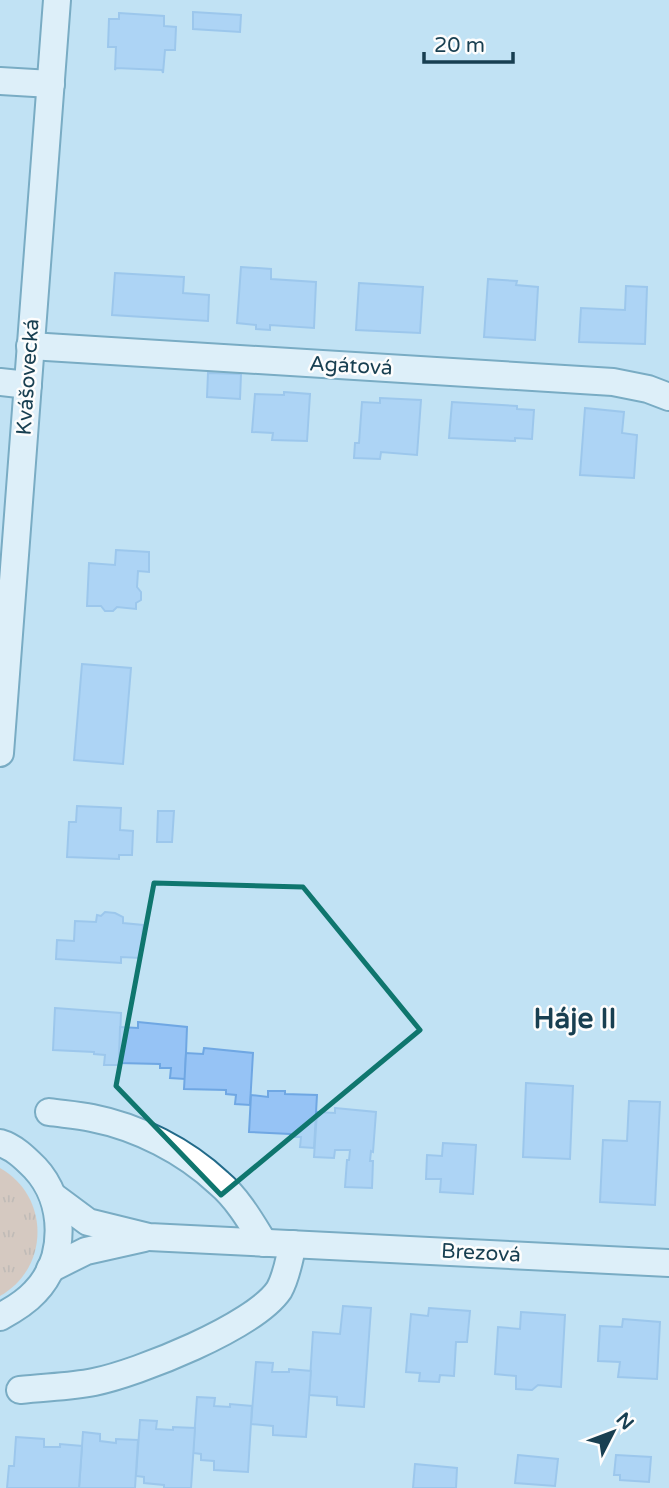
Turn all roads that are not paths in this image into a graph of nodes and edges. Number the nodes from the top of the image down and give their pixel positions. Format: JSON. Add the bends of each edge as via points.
{"nodes":[{"id":1,"x":57,"y":0,"type":"edge"},
{"id":2,"x":0,"y":81,"type":"edge"},
{"id":3,"x":51,"y":84,"type":"junction"},
{"id":4,"x":30,"y":346,"type":"junction"},
{"id":5,"x":0,"y":382,"type":"edge"},
{"id":6,"x":28,"y":385,"type":"junction"},
{"id":7,"x":669,"y":397,"type":"edge"},
{"id":8,"x":0,"y":753,"type":"edge"},
{"id":9,"x":49,"y":1112,"type":"dead end"},
{"id":10,"x":2,"y":1141,"type":"edge"},
{"id":11,"x":52,"y":1196,"type":"junction"},
{"id":12,"x":149,"y":1237,"type":"junction"},
{"id":13,"x":264,"y":1243,"type":"junction"},
{"id":14,"x":293,"y":1244,"type":"junction"},
{"id":15,"x":669,"y":1263,"type":"edge"},
{"id":16,"x":50,"y":1269,"type":"junction"},
{"id":17,"x":0,"y":1317,"type":"edge"},
{"id":18,"x":20,"y":1390,"type":"dead end"}],
"edges":[{"from":1,"to":3,"type":"street","name":"Kvášovecká"},
{"from":2,"to":3,"type":"street"},
{"from":3,"to":4,"type":"street","name":"Kvášovecká"},
{"from":4,"to":6,"type":"street","name":"Kvášovecká"},
{"from":4,"to":7,"type":"street","name":"Agátová","via":[[613,382]]},
{"from":5,"to":6,"type":"street"},
{"from":6,"to":8,"type":"street","name":"Kvášovecká"},
{"from":9,"to":13,"type":"street","via":[[133,1130],[183,1155],[220,1184],[246,1213]]},
{"from":10,"to":11,"type":"street","via":[[33,1166]]},
{"from":11,"to":12,"type":"street","name":"Brezová","via":[[88,1222]]},
{"from":11,"to":16,"type":"street","via":[[59,1220],[58,1245]]},
{"from":12,"to":13,"type":"street","name":"Brezová"},
{"from":12,"to":16,"type":"street","name":"Brezová","via":[[86,1251]]},
{"from":13,"to":14,"type":"street","name":"Brezová"},
{"from":14,"to":15,"type":"street","name":"Brezová"},
{"from":14,"to":18,"type":"street","via":[[278,1291],[239,1322],[196,1346],[93,1382]]},
{"from":16,"to":17,"type":"street","via":[[37,1291]]}]}
